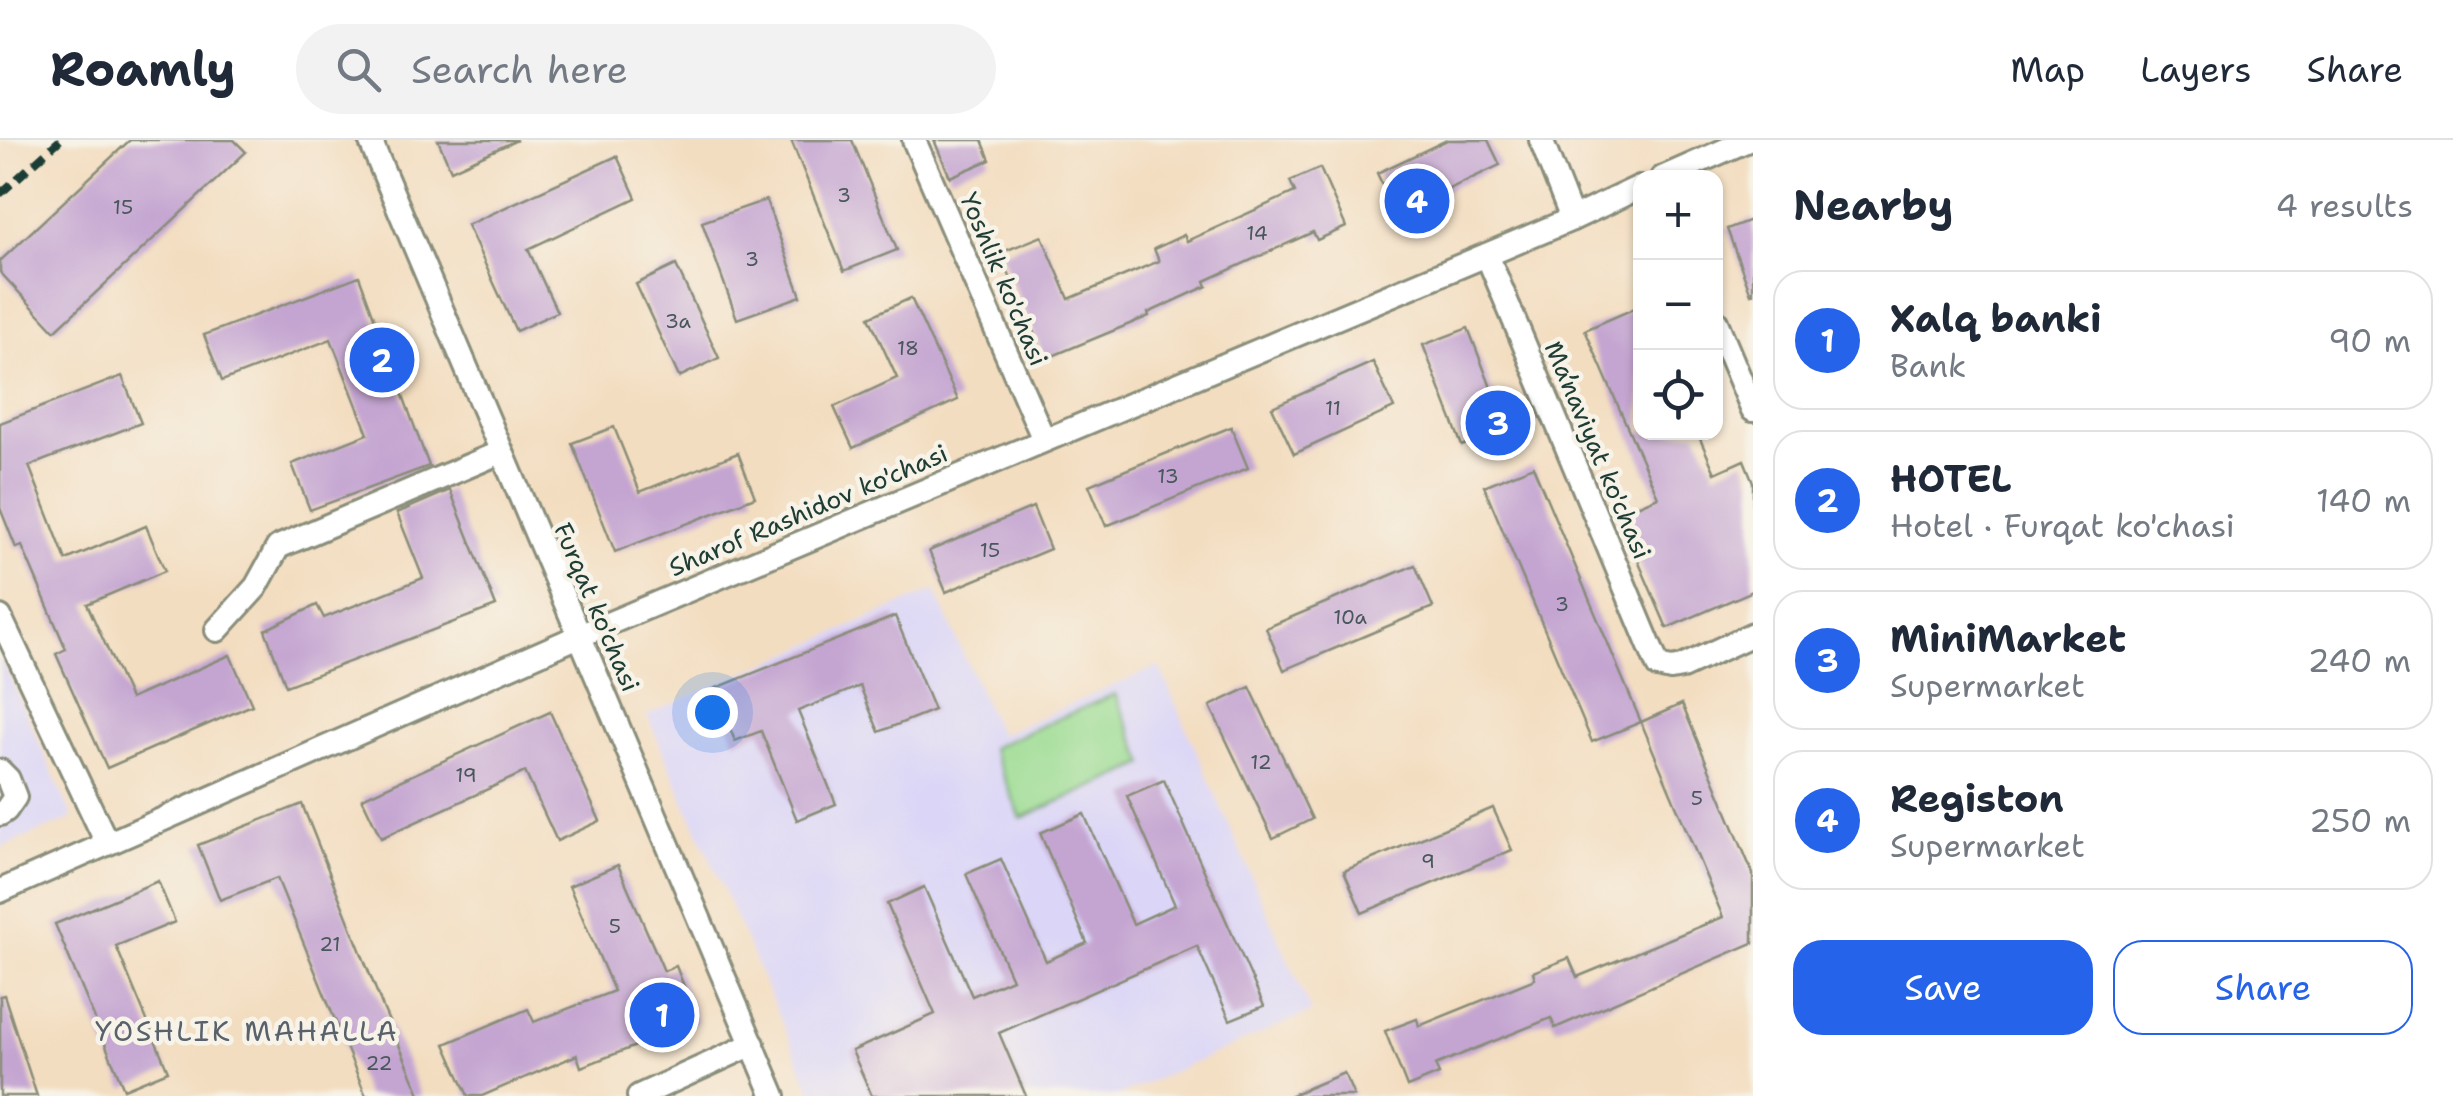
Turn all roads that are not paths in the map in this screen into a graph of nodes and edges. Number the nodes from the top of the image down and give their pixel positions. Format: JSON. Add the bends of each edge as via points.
{"nodes":[{"id":1,"x":370,"y":140,"type":"edge"},
{"id":2,"x":914,"y":140,"type":"edge"},
{"id":3,"x":1541,"y":140,"type":"edge"},
{"id":4,"x":1748,"y":140,"type":"edge"},
{"id":5,"x":1680,"y":170,"type":"edge"},
{"id":6,"x":1633,"y":190,"type":"edge"},
{"id":7,"x":1572,"y":219,"type":"junction"},
{"id":8,"x":1487,"y":255,"type":"junction"},
{"id":9,"x":1723,"y":339,"type":"edge"},
{"id":10,"x":1753,"y":410,"type":"edge"},
{"id":11,"x":1044,"y":440,"type":"junction"},
{"id":12,"x":502,"y":452,"type":"junction"},
{"id":13,"x":0,"y":617,"type":"edge"},
{"id":14,"x":217,"y":630,"type":"dead end"},
{"id":15,"x":1753,"y":634,"type":"edge"},
{"id":16,"x":579,"y":636,"type":"junction"},
{"id":17,"x":0,"y":771,"type":"edge"},
{"id":18,"x":0,"y":814,"type":"edge"},
{"id":19,"x":107,"y":843,"type":"junction"},
{"id":20,"x":0,"y":891,"type":"edge"},
{"id":21,"x":753,"y":1044,"type":"junction"},
{"id":22,"x":639,"y":1096,"type":"edge"},
{"id":23,"x":774,"y":1096,"type":"edge"}],
"edges":[{"from":1,"to":12,"type":"street","name":"Furqat ko'chasi"},
{"from":2,"to":11,"type":"street","name":"Yoshlik ko'chasi"},
{"from":3,"to":7,"type":"street"},
{"from":4,"to":5,"type":"street"},
{"from":6,"to":7,"type":"street","name":"Sharof Rashidov ko'chasi"},
{"from":7,"to":8,"type":"street","name":"Sharof Rashidov ko'chasi"},
{"from":8,"to":11,"type":"street","name":"Sharof Rashidov ko'chasi"},
{"from":8,"to":15,"type":"street","name":"Ma’naviyat ko'chasi","via":[[1658,666],[1682,666]]},
{"from":9,"to":10,"type":"street"},
{"from":11,"to":16,"type":"street","name":"Sharof Rashidov ko'chasi"},
{"from":12,"to":14,"type":"street","via":[[278,547],[256,587]]},
{"from":12,"to":16,"type":"street","name":"Furqat ko'chasi"},
{"from":13,"to":19,"type":"street"},
{"from":16,"to":19,"type":"street","name":"Sharof Rashidov ko'chasi"},
{"from":16,"to":21,"type":"street","name":"Furqat ko'chasi"},
{"from":17,"to":18,"type":"street","via":[[15,797]]},
{"from":19,"to":20,"type":"street","name":"Sharof Rashidov ko'chasi"},
{"from":21,"to":22,"type":"street"},
{"from":21,"to":23,"type":"street","name":"Furqat ko'chasi"}]}
